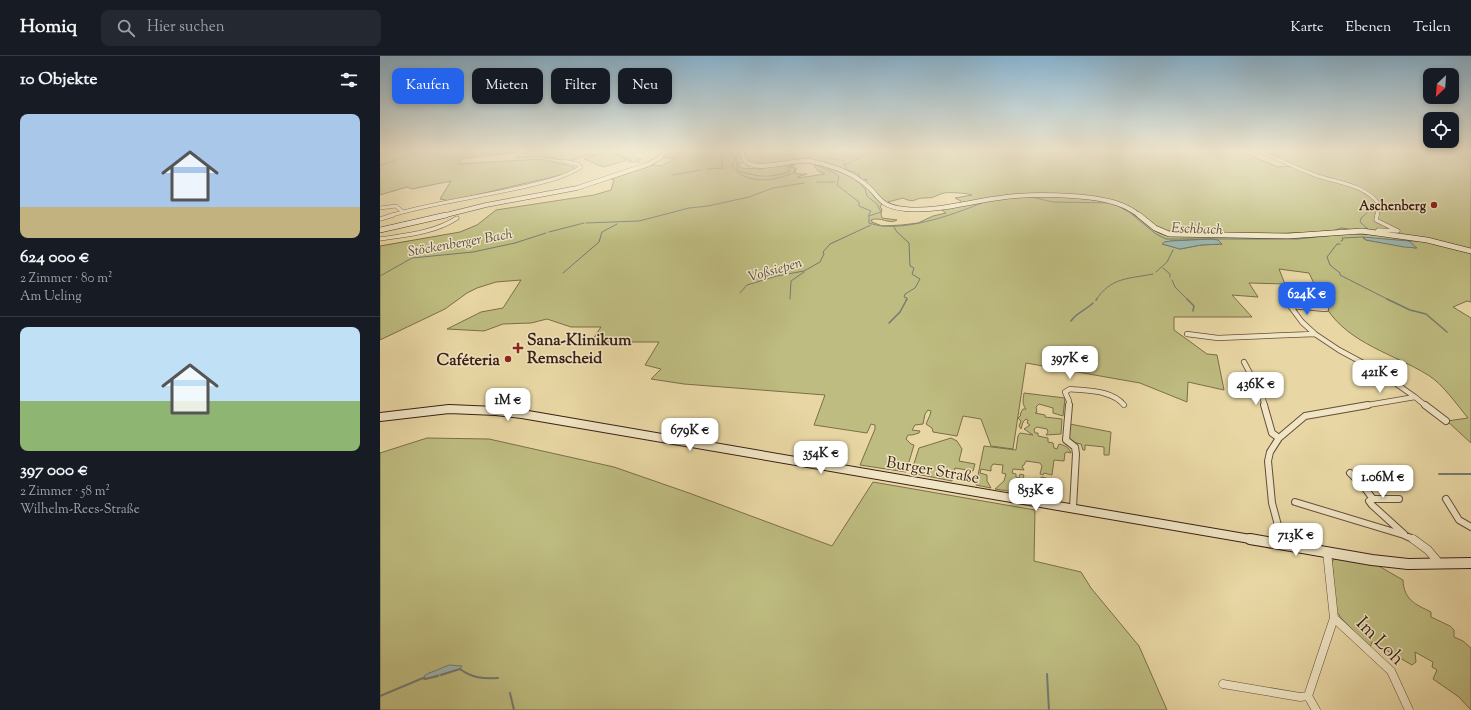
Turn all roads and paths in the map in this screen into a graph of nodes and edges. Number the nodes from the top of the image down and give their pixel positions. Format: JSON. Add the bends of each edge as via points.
{"nodes":[{"id":1,"x":549,"y":180,"type":"edge"},
{"id":2,"x":547,"y":181,"type":"edge"},
{"id":3,"x":599,"y":181,"type":"edge"},
{"id":4,"x":860,"y":181,"type":"edge"},
{"id":5,"x":1331,"y":181,"type":"edge"},
{"id":6,"x":552,"y":183,"type":"dead end"},
{"id":7,"x":380,"y":208,"type":"edge"},
{"id":8,"x":403,"y":212,"type":"junction"},
{"id":9,"x":457,"y":218,"type":"dead end"},
{"id":10,"x":380,"y":219,"type":"edge"},
{"id":11,"x":380,"y":230,"type":"edge"},
{"id":12,"x":1372,"y":231,"type":"junction"},
{"id":13,"x":380,"y":239,"type":"edge"},
{"id":14,"x":1471,"y":251,"type":"edge"},
{"id":15,"x":1281,"y":297,"type":"dead end"},
{"id":16,"x":1290,"y":306,"type":"junction"},
{"id":17,"x":1326,"y":309,"type":"dead end"},
{"id":18,"x":1187,"y":334,"type":"dead end"},
{"id":19,"x":1315,"y":334,"type":"junction"},
{"id":20,"x":1244,"y":362,"type":"dead end"},
{"id":21,"x":1415,"y":397,"type":"junction"},
{"id":22,"x":1124,"y":405,"type":"dead end"},
{"id":23,"x":380,"y":417,"type":"edge"},
{"id":24,"x":1446,"y":421,"type":"dead end"},
{"id":25,"x":1280,"y":438,"type":"junction"},
{"id":26,"x":1350,"y":473,"type":"dead end"},
{"id":27,"x":1373,"y":499,"type":"junction"},
{"id":28,"x":1399,"y":499,"type":"dead end"},
{"id":29,"x":1446,"y":500,"type":"dead end"},
{"id":30,"x":1295,"y":502,"type":"dead end"},
{"id":31,"x":1073,"y":507,"type":"junction"},
{"id":32,"x":1471,"y":527,"type":"edge"},
{"id":33,"x":1404,"y":535,"type":"junction"},
{"id":34,"x":1283,"y":544,"type":"junction"},
{"id":35,"x":1327,"y":551,"type":"junction"},
{"id":36,"x":1471,"y":563,"type":"edge"},
{"id":37,"x":1440,"y":564,"type":"junction"},
{"id":38,"x":1334,"y":618,"type":"junction"},
{"id":39,"x":1223,"y":684,"type":"dead end"},
{"id":40,"x":1308,"y":696,"type":"junction"},
{"id":41,"x":1316,"y":710,"type":"edge"},
{"id":42,"x":1409,"y":710,"type":"edge"}],
"edges":[{"from":1,"to":6,"type":"street"},
{"from":2,"to":8,"type":"street"},
{"from":3,"to":11,"type":"main road","via":[[577,188],[486,204]]},
{"from":4,"to":12,"type":"main road","via":[[885,204],[904,209],[921,209],[1017,195],[1102,200],[1124,207],[1156,229],[1174,235],[1278,236]]},
{"from":5,"to":12,"type":"street","via":[[1357,188],[1372,196],[1379,204],[1376,220],[1398,231]]},
{"from":7,"to":8,"type":"street","via":[[396,206]]},
{"from":8,"to":10,"type":"street"},
{"from":9,"to":13,"type":"street","via":[[423,232]]},
{"from":12,"to":14,"type":"main road","via":[[1435,241]]},
{"from":15,"to":16,"type":"street","via":[[1289,302]]},
{"from":16,"to":17,"type":"street"},
{"from":16,"to":19,"type":"street"},
{"from":18,"to":19,"type":"street","via":[[1218,338]]},
{"from":19,"to":21,"type":"street","via":[[1378,371]]},
{"from":20,"to":25,"type":"street","via":[[1262,396],[1272,433]]},
{"from":21,"to":24,"type":"street"},
{"from":21,"to":25,"type":"street","via":[[1305,416]]},
{"from":22,"to":31,"type":"street","via":[[1118,398],[1110,395],[1070,389],[1065,392],[1069,401],[1066,440],[1075,447],[1076,454]]},
{"from":23,"to":31,"type":"main road","name":"Burger Straße","via":[[445,409],[496,411]]},
{"from":25,"to":34,"type":"street","via":[[1270,452],[1268,461],[1272,502]]},
{"from":26,"to":27,"type":"street"},
{"from":27,"to":28,"type":"street"},
{"from":27,"to":33,"type":"street","via":[[1368,501]]},
{"from":29,"to":32,"type":"street","via":[[1457,520]]},
{"from":30,"to":33,"type":"street"},
{"from":31,"to":34,"type":"main road","name":"Burger Straße"},
{"from":33,"to":37,"type":"street","via":[[1431,551]]},
{"from":34,"to":35,"type":"main road","name":"Burger Straße"},
{"from":35,"to":37,"type":"main road","name":"Burger Straße","via":[[1397,563]]},
{"from":35,"to":38,"type":"street","name":"Im Loh"},
{"from":36,"to":37,"type":"main road","name":"Burger Straße"},
{"from":38,"to":40,"type":"street","name":"Im Loh"},
{"from":38,"to":42,"type":"street","name":"Im Loh","via":[[1391,671]]},
{"from":39,"to":40,"type":"street","via":[[1300,697]]},
{"from":40,"to":41,"type":"street"}]}
